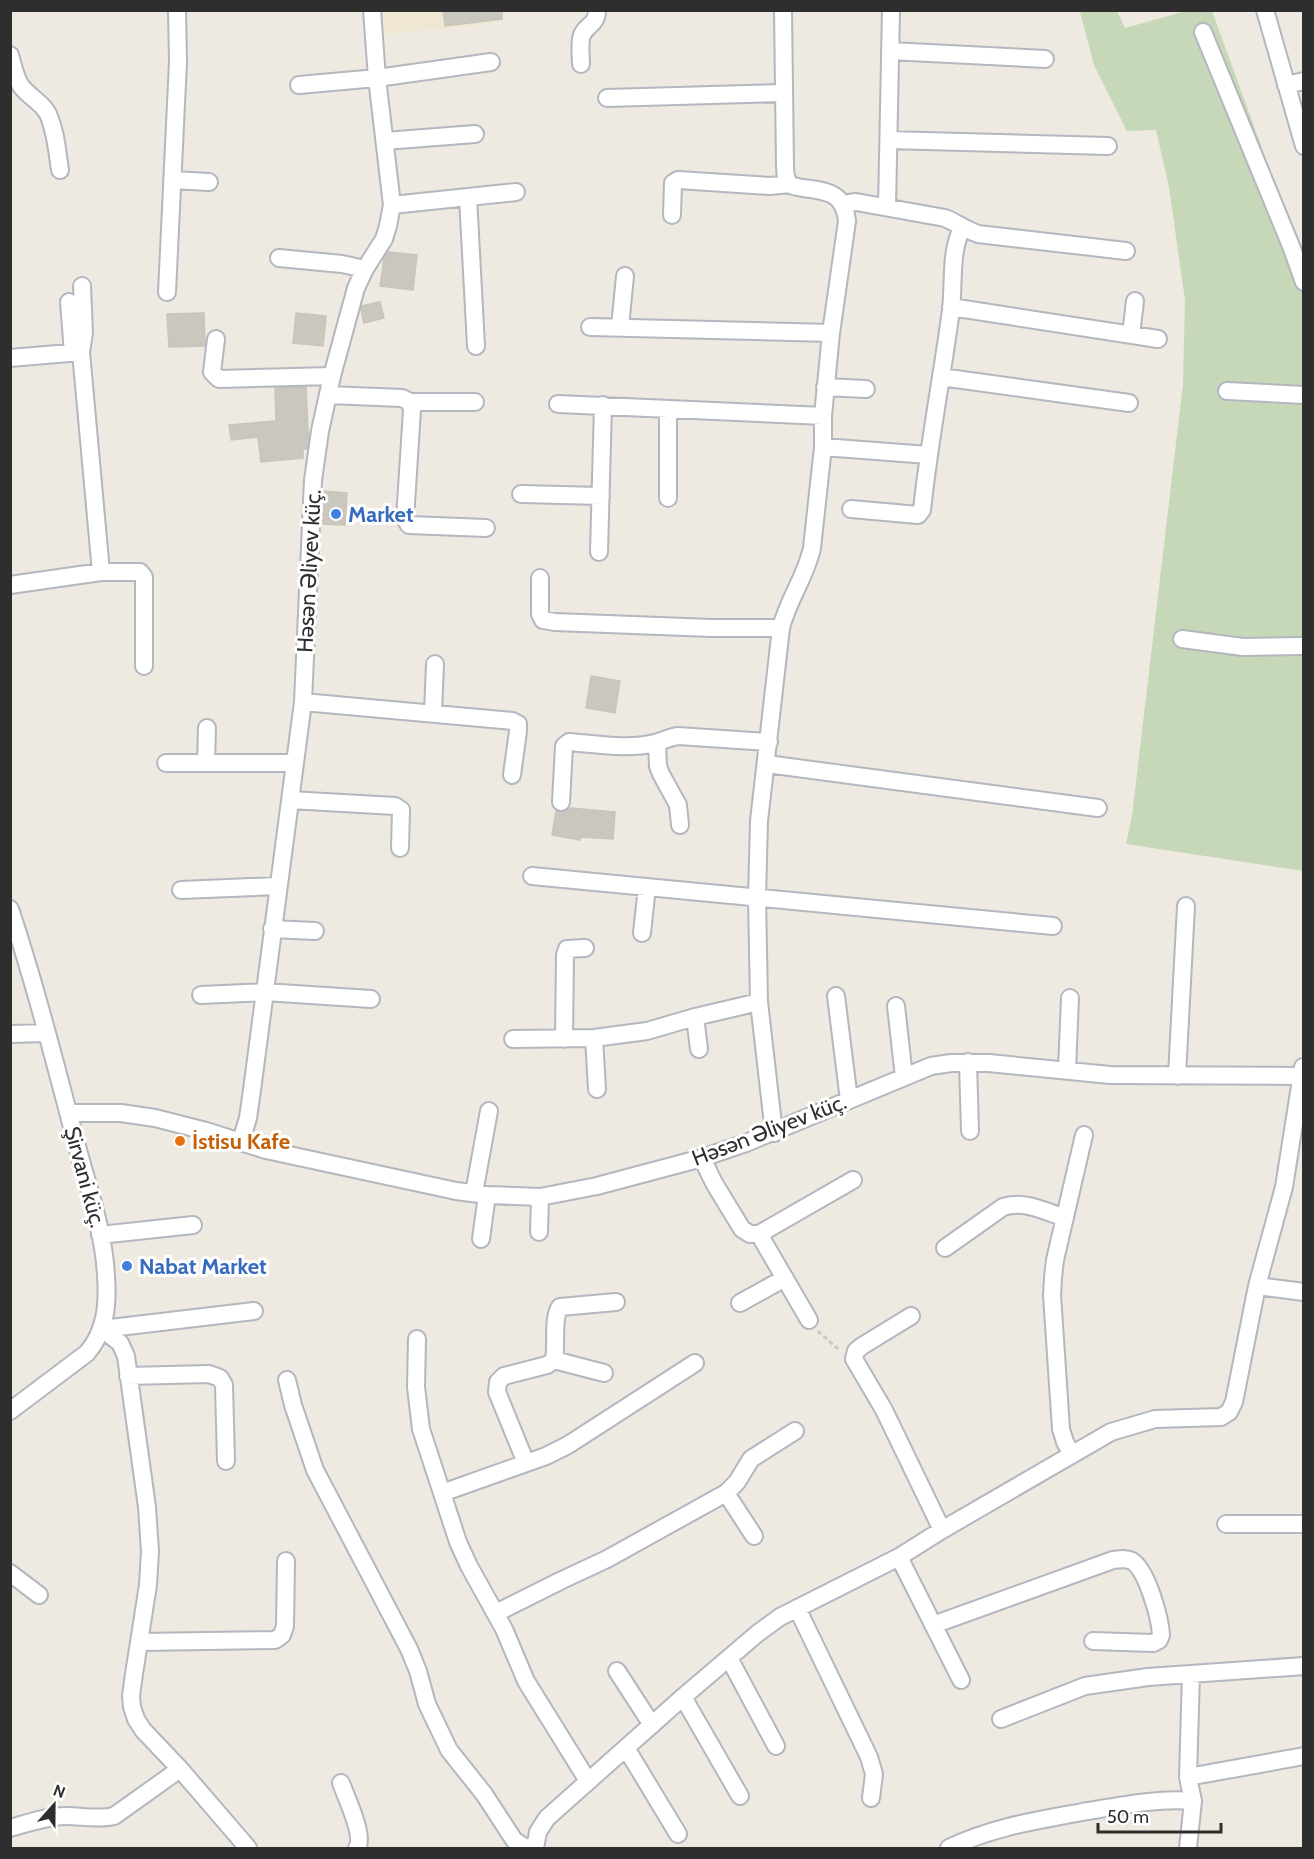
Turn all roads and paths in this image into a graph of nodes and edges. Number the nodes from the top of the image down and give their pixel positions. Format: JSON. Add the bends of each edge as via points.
{"nodes":[{"id":1,"x":177,"y":10,"type":"edge"},
{"id":2,"x":372,"y":10,"type":"edge"},
{"id":3,"x":597,"y":10,"type":"edge"},
{"id":4,"x":783,"y":10,"type":"edge"},
{"id":5,"x":891,"y":10,"type":"edge"},
{"id":6,"x":1265,"y":10,"type":"edge"},
{"id":7,"x":1203,"y":32,"type":"dead end"},
{"id":8,"x":890,"y":51,"type":"junction"},
{"id":9,"x":10,"y":55,"type":"edge"},
{"id":10,"x":1045,"y":59,"type":"dead end"},
{"id":11,"x":491,"y":62,"type":"dead end"},
{"id":12,"x":580,"y":64,"type":"dead end"},
{"id":13,"x":377,"y":78,"type":"junction"},
{"id":14,"x":1304,"y":81,"type":"edge"},
{"id":15,"x":299,"y":85,"type":"dead end"},
{"id":16,"x":1286,"y":86,"type":"junction"},
{"id":17,"x":784,"y":93,"type":"junction"},
{"id":18,"x":607,"y":98,"type":"dead end"},
{"id":19,"x":476,"y":134,"type":"dead end"},
{"id":20,"x":385,"y":141,"type":"junction"},
{"id":21,"x":889,"y":141,"type":"junction"},
{"id":22,"x":1108,"y":146,"type":"dead end"},
{"id":23,"x":1304,"y":146,"type":"edge"},
{"id":24,"x":60,"y":170,"type":"dead end"},
{"id":25,"x":172,"y":180,"type":"junction"},
{"id":26,"x":209,"y":182,"type":"dead end"},
{"id":27,"x":790,"y":184,"type":"junction"},
{"id":28,"x":516,"y":192,"type":"dead end"},
{"id":29,"x":468,"y":197,"type":"junction"},
{"id":30,"x":843,"y":204,"type":"junction"},
{"id":31,"x":392,"y":205,"type":"junction"},
{"id":32,"x":887,"y":207,"type":"junction"},
{"id":33,"x":672,"y":215,"type":"dead end"},
{"id":34,"x":962,"y":228,"type":"junction"},
{"id":35,"x":1126,"y":252,"type":"dead end"},
{"id":36,"x":279,"y":258,"type":"dead end"},
{"id":37,"x":365,"y":269,"type":"junction"},
{"id":38,"x":625,"y":276,"type":"dead end"},
{"id":39,"x":1304,"y":282,"type":"edge"},
{"id":40,"x":82,"y":286,"type":"dead end"},
{"id":41,"x":167,"y":292,"type":"dead end"},
{"id":42,"x":1135,"y":301,"type":"dead end"},
{"id":43,"x":69,"y":302,"type":"dead end"},
{"id":44,"x":951,"y":307,"type":"junction"},
{"id":45,"x":591,"y":327,"type":"dead end"},
{"id":46,"x":621,"y":327,"type":"junction"},
{"id":47,"x":831,"y":333,"type":"junction"},
{"id":48,"x":1131,"y":335,"type":"junction"},
{"id":49,"x":216,"y":339,"type":"dead end"},
{"id":50,"x":1158,"y":339,"type":"dead end"},
{"id":51,"x":476,"y":346,"type":"dead end"},
{"id":52,"x":77,"y":353,"type":"junction"},
{"id":53,"x":10,"y":358,"type":"edge"},
{"id":54,"x":332,"y":376,"type":"junction"},
{"id":55,"x":941,"y":377,"type":"junction"},
{"id":56,"x":825,"y":387,"type":"junction"},
{"id":57,"x":866,"y":389,"type":"dead end"},
{"id":58,"x":1227,"y":391,"type":"dead end"},
{"id":59,"x":328,"y":395,"type":"junction"},
{"id":60,"x":1304,"y":395,"type":"edge"},
{"id":61,"x":410,"y":402,"type":"junction"},
{"id":62,"x":475,"y":402,"type":"dead end"},
{"id":63,"x":1129,"y":403,"type":"dead end"},
{"id":64,"x":558,"y":404,"type":"dead end"},
{"id":65,"x":603,"y":405,"type":"junction"},
{"id":66,"x":668,"y":409,"type":"junction"},
{"id":67,"x":823,"y":416,"type":"junction"},
{"id":68,"x":823,"y":447,"type":"junction"},
{"id":69,"x":928,"y":455,"type":"junction"},
{"id":70,"x":521,"y":495,"type":"dead end"},
{"id":71,"x":601,"y":496,"type":"junction"},
{"id":72,"x":668,"y":498,"type":"dead end"},
{"id":73,"x":850,"y":509,"type":"dead end"},
{"id":74,"x":486,"y":528,"type":"dead end"},
{"id":75,"x":599,"y":552,"type":"dead end"},
{"id":76,"x":101,"y":572,"type":"junction"},
{"id":77,"x":540,"y":578,"type":"dead end"},
{"id":78,"x":10,"y":585,"type":"edge"},
{"id":79,"x":780,"y":628,"type":"junction"},
{"id":80,"x":1182,"y":639,"type":"dead end"},
{"id":81,"x":1304,"y":646,"type":"edge"},
{"id":82,"x":435,"y":664,"type":"dead end"},
{"id":83,"x":144,"y":666,"type":"dead end"},
{"id":84,"x":303,"y":702,"type":"junction"},
{"id":85,"x":433,"y":713,"type":"junction"},
{"id":86,"x":207,"y":728,"type":"dead end"},
{"id":87,"x":769,"y":742,"type":"junction"},
{"id":88,"x":657,"y":743,"type":"junction"},
{"id":89,"x":166,"y":763,"type":"dead end"},
{"id":90,"x":206,"y":763,"type":"junction"},
{"id":91,"x":294,"y":764,"type":"junction"},
{"id":92,"x":767,"y":764,"type":"junction"},
{"id":93,"x":512,"y":775,"type":"dead end"},
{"id":94,"x":290,"y":800,"type":"junction"},
{"id":95,"x":561,"y":802,"type":"dead end"},
{"id":96,"x":1098,"y":808,"type":"dead end"},
{"id":97,"x":680,"y":825,"type":"dead end"},
{"id":98,"x":400,"y":849,"type":"dead end"},
{"id":99,"x":532,"y":876,"type":"dead end"},
{"id":100,"x":277,"y":886,"type":"junction"},
{"id":101,"x":647,"y":887,"type":"junction"},
{"id":102,"x":181,"y":890,"type":"dead end"},
{"id":103,"x":757,"y":898,"type":"junction"},
{"id":104,"x":1186,"y":906,"type":"dead end"},
{"id":105,"x":10,"y":909,"type":"edge"},
{"id":106,"x":1053,"y":926,"type":"dead end"},
{"id":107,"x":272,"y":929,"type":"junction"},
{"id":108,"x":315,"y":931,"type":"dead end"},
{"id":109,"x":642,"y":933,"type":"dead end"},
{"id":110,"x":585,"y":948,"type":"dead end"},
{"id":111,"x":266,"y":992,"type":"junction"},
{"id":112,"x":201,"y":995,"type":"dead end"},
{"id":113,"x":836,"y":996,"type":"dead end"},
{"id":114,"x":1070,"y":998,"type":"dead end"},
{"id":115,"x":371,"y":999,"type":"dead end"},
{"id":116,"x":759,"y":1002,"type":"junction"},
{"id":117,"x":896,"y":1006,"type":"dead end"},
{"id":118,"x":695,"y":1017,"type":"junction"},
{"id":119,"x":46,"y":1033,"type":"junction"},
{"id":120,"x":10,"y":1035,"type":"edge"},
{"id":121,"x":594,"y":1038,"type":"junction"},
{"id":122,"x":513,"y":1039,"type":"dead end"},
{"id":123,"x":564,"y":1040,"type":"junction"},
{"id":124,"x":699,"y":1049,"type":"dead end"},
{"id":125,"x":968,"y":1062,"type":"junction"},
{"id":126,"x":1068,"y":1070,"type":"junction"},
{"id":127,"x":1302,"y":1070,"type":"edge"},
{"id":128,"x":1177,"y":1076,"type":"junction"},
{"id":129,"x":904,"y":1077,"type":"junction"},
{"id":130,"x":597,"y":1089,"type":"dead end"},
{"id":131,"x":849,"y":1100,"type":"junction"},
{"id":132,"x":489,"y":1112,"type":"dead end"},
{"id":133,"x":68,"y":1113,"type":"junction"},
{"id":134,"x":970,"y":1131,"type":"dead end"},
{"id":135,"x":774,"y":1133,"type":"junction"},
{"id":136,"x":1084,"y":1135,"type":"dead end"},
{"id":137,"x":241,"y":1142,"type":"junction"},
{"id":138,"x":1297,"y":1146,"type":"edge"},
{"id":139,"x":702,"y":1158,"type":"junction"},
{"id":140,"x":853,"y":1180,"type":"dead end"},
{"id":141,"x":481,"y":1194,"type":"junction"},
{"id":142,"x":540,"y":1197,"type":"junction"},
{"id":143,"x":1065,"y":1218,"type":"junction"},
{"id":144,"x":193,"y":1225,"type":"dead end"},
{"id":145,"x":539,"y":1232,"type":"dead end"},
{"id":146,"x":759,"y":1234,"type":"junction"},
{"id":147,"x":100,"y":1235,"type":"junction"},
{"id":148,"x":481,"y":1239,"type":"dead end"},
{"id":149,"x":945,"y":1248,"type":"dead end"},
{"id":150,"x":785,"y":1278,"type":"junction"},
{"id":151,"x":1257,"y":1286,"type":"junction"},
{"id":152,"x":1304,"y":1292,"type":"edge"},
{"id":153,"x":616,"y":1302,"type":"dead end"},
{"id":154,"x":740,"y":1302,"type":"dead end"},
{"id":155,"x":254,"y":1311,"type":"dead end"},
{"id":156,"x":910,"y":1316,"type":"dead end"},
{"id":157,"x":809,"y":1320,"type":"joint"},
{"id":158,"x":102,"y":1329,"type":"junction"},
{"id":159,"x":417,"y":1339,"type":"dead end"},
{"id":160,"x":854,"y":1359,"type":"junction"},
{"id":161,"x":554,"y":1360,"type":"junction"},
{"id":162,"x":695,"y":1363,"type":"dead end"},
{"id":163,"x":604,"y":1374,"type":"dead end"},
{"id":164,"x":128,"y":1376,"type":"junction"},
{"id":165,"x":287,"y":1380,"type":"dead end"},
{"id":166,"x":10,"y":1411,"type":"edge"},
{"id":167,"x":795,"y":1431,"type":"dead end"},
{"id":168,"x":1072,"y":1455,"type":"junction"},
{"id":169,"x":226,"y":1461,"type":"dead end"},
{"id":170,"x":526,"y":1463,"type":"junction"},
{"id":171,"x":442,"y":1493,"type":"junction"},
{"id":172,"x":726,"y":1493,"type":"junction"},
{"id":173,"x":1226,"y":1524,"type":"dead end"},
{"id":174,"x":1304,"y":1524,"type":"edge"},
{"id":175,"x":942,"y":1530,"type":"junction"},
{"id":176,"x":754,"y":1536,"type":"dead end"},
{"id":177,"x":899,"y":1557,"type":"junction"},
{"id":178,"x":286,"y":1561,"type":"dead end"},
{"id":179,"x":10,"y":1573,"type":"edge"},
{"id":180,"x":39,"y":1595,"type":"dead end"},
{"id":181,"x":797,"y":1608,"type":"junction"},
{"id":182,"x":496,"y":1613,"type":"junction"},
{"id":183,"x":933,"y":1625,"type":"junction"},
{"id":184,"x":1093,"y":1641,"type":"dead end"},
{"id":185,"x":140,"y":1642,"type":"junction"},
{"id":186,"x":729,"y":1658,"type":"junction"},
{"id":187,"x":1304,"y":1666,"type":"edge"},
{"id":188,"x":616,"y":1671,"type":"dead end"},
{"id":189,"x":1191,"y":1674,"type":"junction"},
{"id":190,"x":961,"y":1680,"type":"dead end"},
{"id":191,"x":683,"y":1697,"type":"junction"},
{"id":192,"x":1001,"y":1719,"type":"dead end"},
{"id":193,"x":652,"y":1725,"type":"junction"},
{"id":194,"x":776,"y":1746,"type":"dead end"},
{"id":195,"x":626,"y":1748,"type":"junction"},
{"id":196,"x":1304,"y":1756,"type":"edge"},
{"id":197,"x":180,"y":1769,"type":"junction"},
{"id":198,"x":1188,"y":1777,"type":"junction"},
{"id":199,"x":588,"y":1781,"type":"junction"},
{"id":200,"x":341,"y":1783,"type":"dead end"},
{"id":201,"x":740,"y":1796,"type":"dead end"},
{"id":202,"x":871,"y":1798,"type":"dead end"},
{"id":203,"x":1193,"y":1801,"type":"junction"},
{"id":204,"x":10,"y":1828,"type":"edge"},
{"id":205,"x":678,"y":1834,"type":"dead end"},
{"id":206,"x":248,"y":1848,"type":"edge"},
{"id":207,"x":357,"y":1848,"type":"edge"},
{"id":208,"x":535,"y":1848,"type":"edge"},
{"id":209,"x":949,"y":1848,"type":"edge"},
{"id":210,"x":1188,"y":1848,"type":"edge"}],
"edges":[{"from":1,"to":25,"type":"street"},
{"from":2,"to":13,"type":"street","name":"Həsən Əliyev küç."},
{"from":3,"to":12,"type":"street","via":[[592,25],[581,37]]},
{"from":4,"to":17,"type":"street"},
{"from":5,"to":8,"type":"street"},
{"from":6,"to":16,"type":"street"},
{"from":7,"to":39,"type":"street"},
{"from":8,"to":10,"type":"street"},
{"from":8,"to":21,"type":"street"},
{"from":9,"to":24,"type":"street","via":[[21,87],[47,113],[55,134]]},
{"from":11,"to":13,"type":"street"},
{"from":13,"to":15,"type":"street"},
{"from":13,"to":20,"type":"street","name":"Həsən Əliyev küç."},
{"from":14,"to":16,"type":"street"},
{"from":16,"to":23,"type":"street"},
{"from":17,"to":18,"type":"street"},
{"from":17,"to":27,"type":"street","via":[[784,166]]},
{"from":19,"to":20,"type":"street"},
{"from":20,"to":31,"type":"street","name":"Həsən Əliyev küç."},
{"from":21,"to":22,"type":"street"},
{"from":21,"to":32,"type":"street"},
{"from":25,"to":26,"type":"street"},
{"from":25,"to":41,"type":"street"},
{"from":27,"to":30,"type":"street","via":[[826,190]]},
{"from":27,"to":33,"type":"street","via":[[678,180],[673,183]]},
{"from":28,"to":29,"type":"street"},
{"from":29,"to":31,"type":"street"},
{"from":29,"to":51,"type":"street"},
{"from":30,"to":32,"type":"street"},
{"from":30,"to":47,"type":"street","via":[[847,221]]},
{"from":31,"to":37,"type":"street","name":"Həsən Əliyev küç.","via":[[384,239]]},
{"from":32,"to":34,"type":"street","via":[[945,218]]},
{"from":34,"to":35,"type":"street","via":[[978,234]]},
{"from":34,"to":44,"type":"street","via":[[956,246]]},
{"from":36,"to":37,"type":"street"},
{"from":37,"to":54,"type":"street","name":"Həsən Əliyev küç.","via":[[356,288]]},
{"from":38,"to":46,"type":"street"},
{"from":40,"to":52,"type":"street","via":[[84,333]]},
{"from":42,"to":48,"type":"street"},
{"from":43,"to":52,"type":"street"},
{"from":44,"to":48,"type":"street"},
{"from":44,"to":55,"type":"street"},
{"from":45,"to":46,"type":"street"},
{"from":46,"to":47,"type":"street"},
{"from":47,"to":56,"type":"street"},
{"from":48,"to":50,"type":"street"},
{"from":49,"to":54,"type":"street","via":[[212,372],[219,379]]},
{"from":52,"to":53,"type":"street"},
{"from":52,"to":76,"type":"street"},
{"from":54,"to":59,"type":"street","name":"Həsən Əliyev küç."},
{"from":55,"to":63,"type":"street"},
{"from":55,"to":69,"type":"street"},
{"from":56,"to":57,"type":"street"},
{"from":56,"to":67,"type":"street"},
{"from":58,"to":60,"type":"street"},
{"from":59,"to":61,"type":"street","via":[[402,398]]},
{"from":59,"to":84,"type":"street","name":"Həsən Əliyev küç.","via":[[313,480]]},
{"from":61,"to":62,"type":"street"},
{"from":61,"to":74,"type":"street","via":[[405,519],[416,527]]},
{"from":64,"to":65,"type":"street"},
{"from":65,"to":66,"type":"street"},
{"from":65,"to":71,"type":"street"},
{"from":66,"to":67,"type":"street"},
{"from":66,"to":72,"type":"street"},
{"from":67,"to":68,"type":"street"},
{"from":68,"to":69,"type":"street"},
{"from":68,"to":79,"type":"street","via":[[809,561]]},
{"from":69,"to":73,"type":"street","via":[[918,516]]},
{"from":70,"to":71,"type":"street"},
{"from":71,"to":75,"type":"street"},
{"from":76,"to":78,"type":"street"},
{"from":76,"to":83,"type":"street","via":[[140,572],[144,577]]},
{"from":77,"to":79,"type":"street","via":[[543,620]]},
{"from":79,"to":87,"type":"street"},
{"from":80,"to":81,"type":"street","via":[[1244,647]]},
{"from":82,"to":85,"type":"street"},
{"from":84,"to":85,"type":"street"},
{"from":84,"to":91,"type":"street","name":"Həsən Əliyev küç."},
{"from":85,"to":93,"type":"street","via":[[518,724]]},
{"from":86,"to":90,"type":"street"},
{"from":87,"to":88,"type":"street","via":[[678,736]]},
{"from":87,"to":92,"type":"street"},
{"from":88,"to":95,"type":"street","via":[[619,746],[569,742],[564,746]]},
{"from":88,"to":97,"type":"street","via":[[658,766],[678,805]]},
{"from":89,"to":90,"type":"street"},
{"from":90,"to":91,"type":"street"},
{"from":91,"to":94,"type":"street","name":"Həsən Əliyev küç."},
{"from":92,"to":96,"type":"street"},
{"from":92,"to":103,"type":"street","via":[[759,821]]},
{"from":94,"to":98,"type":"street","via":[[395,806],[401,810]]},
{"from":94,"to":100,"type":"street","name":"Həsən Əliyev küç."},
{"from":99,"to":101,"type":"street"},
{"from":100,"to":102,"type":"street"},
{"from":100,"to":107,"type":"street","name":"Həsən Əliyev küç."},
{"from":101,"to":103,"type":"street"},
{"from":101,"to":109,"type":"street"},
{"from":103,"to":106,"type":"street"},
{"from":103,"to":116,"type":"street"},
{"from":104,"to":128,"type":"street"},
{"from":105,"to":119,"type":"street","name":"Şirvani küç."},
{"from":107,"to":108,"type":"street"},
{"from":107,"to":111,"type":"street","name":"Həsən Əliyev küç."},
{"from":110,"to":123,"type":"street","via":[[567,949],[564,955]]},
{"from":111,"to":112,"type":"street"},
{"from":111,"to":115,"type":"street"},
{"from":111,"to":137,"type":"street","name":"Həsən Əliyev küç."},
{"from":113,"to":131,"type":"street"},
{"from":114,"to":126,"type":"street"},
{"from":116,"to":118,"type":"street"},
{"from":116,"to":135,"type":"street"},
{"from":117,"to":129,"type":"street"},
{"from":118,"to":121,"type":"street","via":[[647,1031]]},
{"from":118,"to":124,"type":"street"},
{"from":119,"to":120,"type":"street"},
{"from":119,"to":133,"type":"street","name":"Şirvani küç."},
{"from":121,"to":123,"type":"street"},
{"from":121,"to":130,"type":"street"},
{"from":122,"to":123,"type":"street"},
{"from":125,"to":126,"type":"street","name":"Həsən Əliyev küç."},
{"from":125,"to":129,"type":"street","name":"Həsən Əliyev küç.","via":[[931,1066]]},
{"from":125,"to":134,"type":"street"},
{"from":126,"to":128,"type":"street","name":"Həsən Əliyev küç."},
{"from":127,"to":128,"type":"street","name":"Həsən Əliyev küç."},
{"from":127,"to":138,"type":"street"},
{"from":129,"to":131,"type":"street","name":"Həsən Əliyev küç."},
{"from":131,"to":135,"type":"street","name":"Həsən Əliyev küç."},
{"from":132,"to":141,"type":"street"},
{"from":133,"to":137,"type":"street","name":"Həsən Əliyev küç.","via":[[122,1113],[155,1118]]},
{"from":133,"to":147,"type":"street","name":"Şirvani küç."},
{"from":135,"to":139,"type":"street","name":"Həsən Əliyev küç."},
{"from":136,"to":143,"type":"street"},
{"from":137,"to":141,"type":"street","name":"Həsən Əliyev küç."},
{"from":138,"to":151,"type":"street"},
{"from":139,"to":142,"type":"street","name":"Həsən Əliyev küç."},
{"from":139,"to":146,"type":"street","via":[[742,1229]]},
{"from":140,"to":146,"type":"street"},
{"from":141,"to":142,"type":"street","name":"Həsən Əliyev küç."},
{"from":141,"to":148,"type":"street"},
{"from":142,"to":145,"type":"street"},
{"from":143,"to":149,"type":"street","via":[[1013,1203]]},
{"from":143,"to":168,"type":"street","via":[[1052,1295],[1061,1429]]},
{"from":144,"to":147,"type":"street"},
{"from":146,"to":150,"type":"street"},
{"from":147,"to":158,"type":"street","name":"Şirvani küç.","via":[[106,1274]]},
{"from":150,"to":154,"type":"street"},
{"from":150,"to":157,"type":"street"},
{"from":151,"to":152,"type":"street"},
{"from":151,"to":168,"type":"street","via":[[1230,1412],[1221,1417],[1155,1419],[1130,1425]]},
{"from":153,"to":161,"type":"street","via":[[560,1307],[556,1312]]},
{"from":155,"to":158,"type":"street"},
{"from":156,"to":160,"type":"street","via":[[862,1346]]},
{"from":157,"to":160,"type":"path","via":[[834,1348]]},
{"from":158,"to":164,"type":"street","via":[[123,1348]]},
{"from":158,"to":166,"type":"street","name":"Şirvani küç.","via":[[87,1353]]},
{"from":159,"to":171,"type":"street","via":[[416,1387],[421,1429]]},
{"from":160,"to":175,"type":"street","via":[[884,1410]]},
{"from":161,"to":163,"type":"street"},
{"from":161,"to":170,"type":"street","via":[[504,1376],[498,1382],[497,1392]]},
{"from":162,"to":170,"type":"street","via":[[568,1445]]},
{"from":164,"to":169,"type":"street","via":[[209,1374],[220,1378],[224,1385]]},
{"from":164,"to":185,"type":"street","via":[[150,1551]]},
{"from":165,"to":208,"type":"street","via":[[315,1470],[409,1649],[427,1704],[449,1750],[484,1794],[513,1840]]},
{"from":167,"to":172,"type":"street","via":[[752,1459]]},
{"from":168,"to":175,"type":"street"},
{"from":170,"to":171,"type":"street"},
{"from":171,"to":182,"type":"street","via":[[458,1542]]},
{"from":172,"to":176,"type":"street"},
{"from":172,"to":182,"type":"street","via":[[607,1559]]},
{"from":173,"to":174,"type":"street"},
{"from":175,"to":177,"type":"street"},
{"from":177,"to":181,"type":"street"},
{"from":177,"to":183,"type":"street"},
{"from":178,"to":185,"type":"street","via":[[285,1626],[275,1640]]},
{"from":179,"to":180,"type":"street"},
{"from":181,"to":186,"type":"street"},
{"from":181,"to":202,"type":"street","via":[[869,1757],[874,1774]]},
{"from":182,"to":199,"type":"street","via":[[526,1681]]},
{"from":183,"to":184,"type":"street","via":[[1113,1560],[1133,1561],[1155,1600],[1159,1640]]},
{"from":183,"to":190,"type":"street"},
{"from":185,"to":197,"type":"street","via":[[132,1707],[143,1730]]},
{"from":186,"to":191,"type":"street"},
{"from":186,"to":194,"type":"street"},
{"from":187,"to":189,"type":"street"},
{"from":188,"to":193,"type":"street"},
{"from":189,"to":192,"type":"street","via":[[1085,1686]]},
{"from":189,"to":198,"type":"street"},
{"from":191,"to":193,"type":"street"},
{"from":191,"to":201,"type":"street"},
{"from":193,"to":195,"type":"street"},
{"from":195,"to":199,"type":"street"},
{"from":195,"to":205,"type":"street"},
{"from":196,"to":198,"type":"street"},
{"from":197,"to":204,"type":"street","via":[[114,1816],[65,1816]]},
{"from":197,"to":206,"type":"street"},
{"from":198,"to":203,"type":"street"},
{"from":199,"to":208,"type":"street","via":[[547,1818],[538,1832]]},
{"from":200,"to":207,"type":"street","via":[[359,1834]]},
{"from":203,"to":209,"type":"street","via":[[1120,1806],[1011,1825]]},
{"from":203,"to":210,"type":"street"}]}
